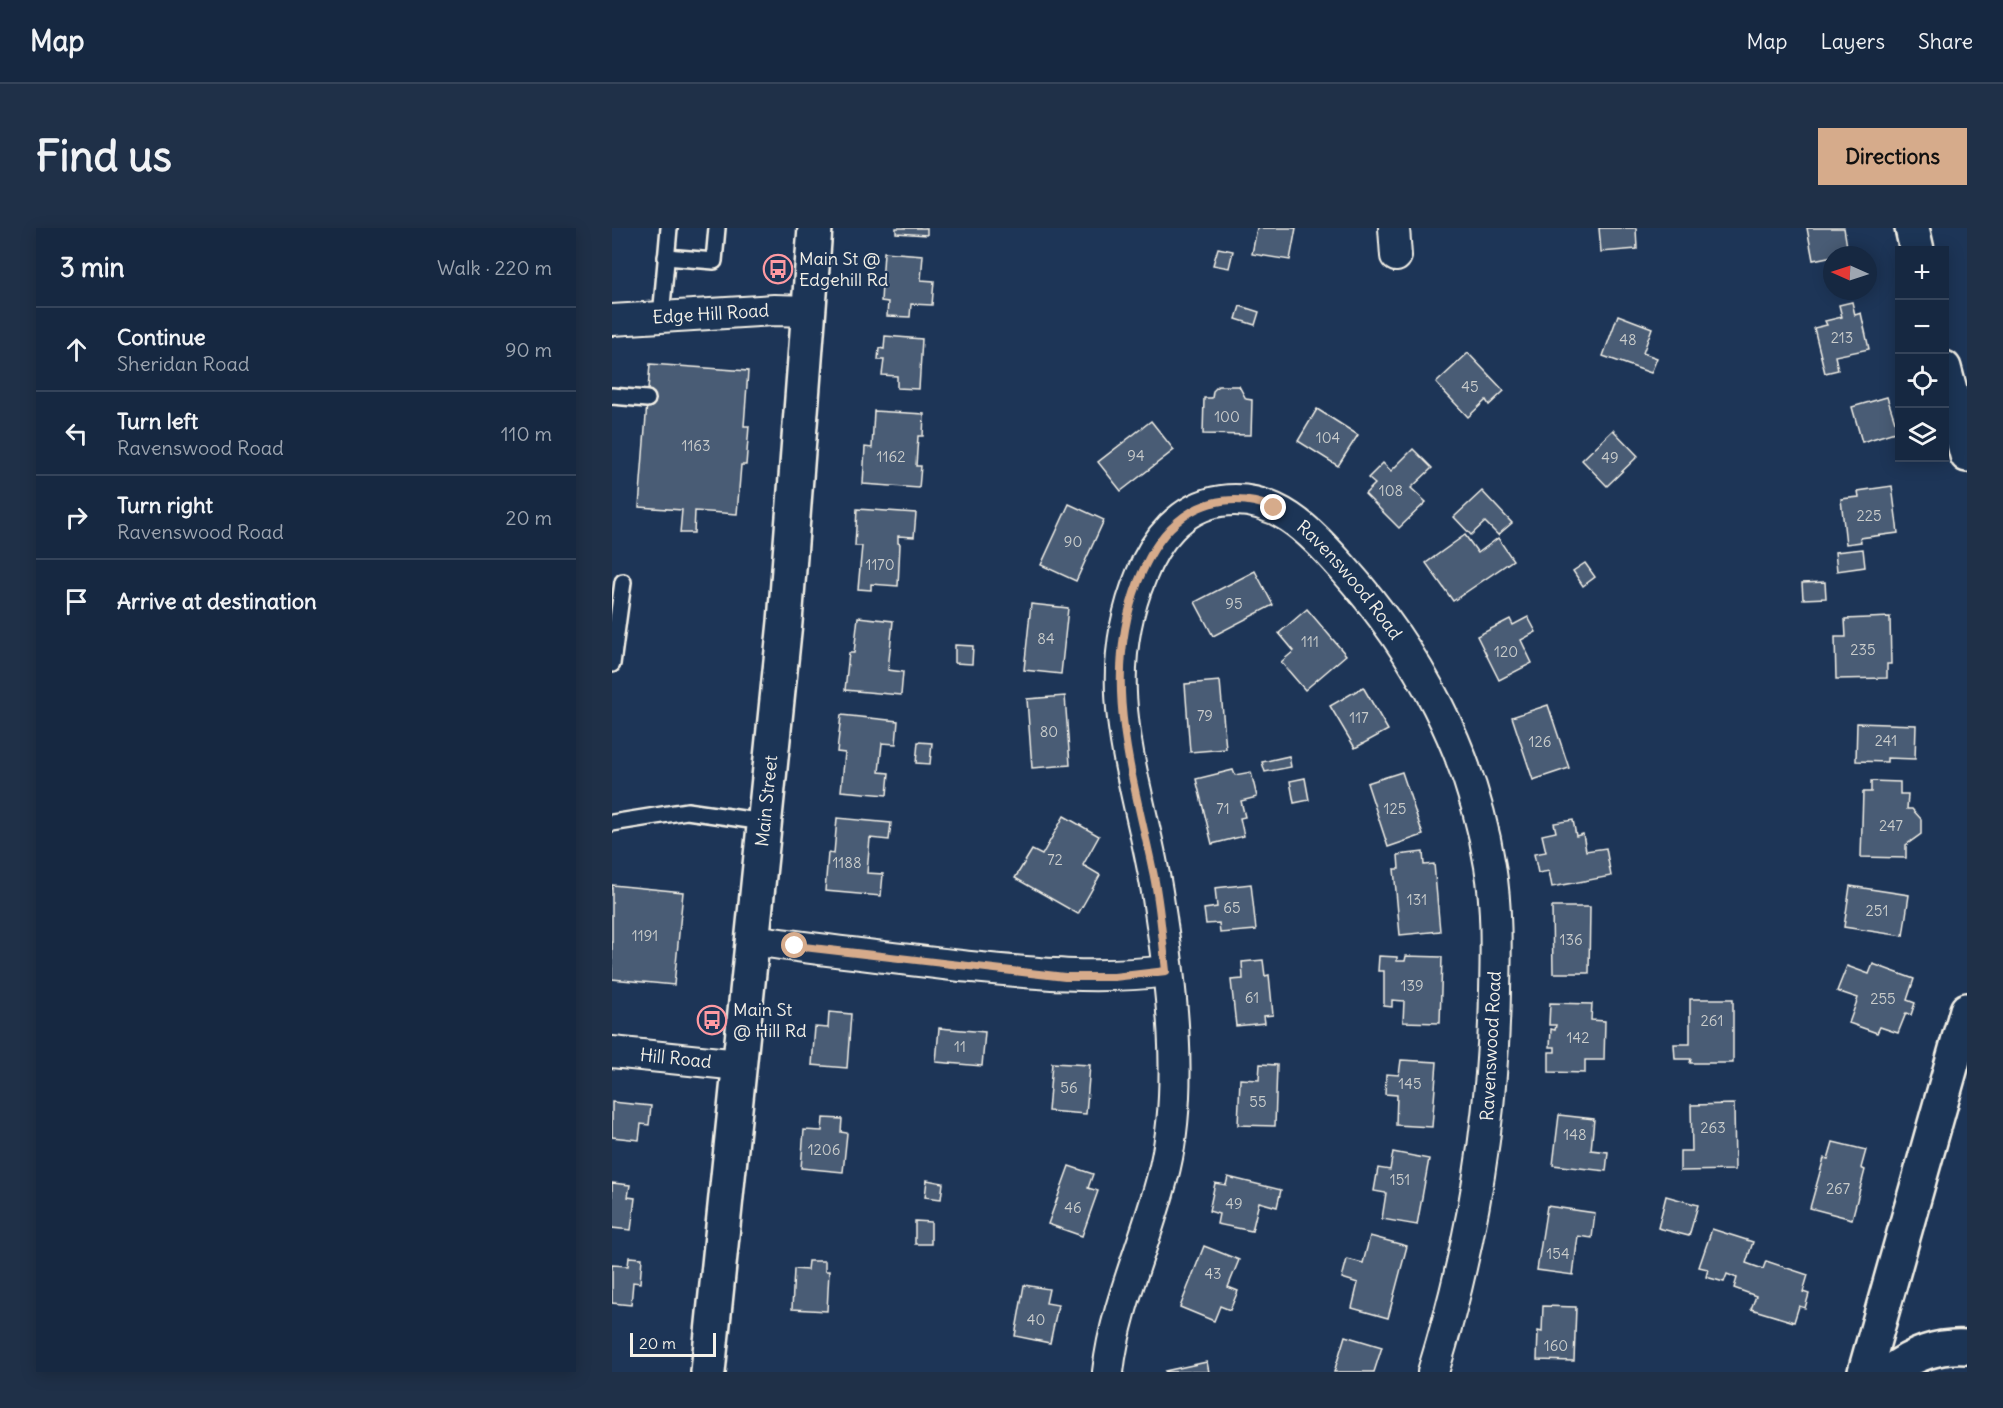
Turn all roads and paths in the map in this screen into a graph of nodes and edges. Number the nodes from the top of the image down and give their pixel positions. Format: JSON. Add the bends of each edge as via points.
{"nodes":[{"id":1,"x":669,"y":228,"type":"edge"},
{"id":2,"x":717,"y":228,"type":"edge"},
{"id":3,"x":815,"y":228,"type":"edge"},
{"id":4,"x":1912,"y":228,"type":"edge"},
{"id":5,"x":1916,"y":246,"type":"edge"},
{"id":6,"x":666,"y":257,"type":"junction"},
{"id":7,"x":808,"y":311,"type":"junction"},
{"id":8,"x":660,"y":317,"type":"junction"},
{"id":9,"x":612,"y":320,"type":"edge"},
{"id":10,"x":1949,"y":387,"type":"edge"},
{"id":11,"x":612,"y":396,"type":"edge"},
{"id":12,"x":647,"y":399,"type":"dead end"},
{"id":13,"x":1967,"y":455,"type":"edge"},
{"id":14,"x":623,"y":582,"type":"dead end"},
{"id":15,"x":612,"y":664,"type":"edge"},
{"id":16,"x":764,"y":822,"type":"junction"},
{"id":17,"x":612,"y":823,"type":"edge"},
{"id":18,"x":752,"y":940,"type":"junction"},
{"id":19,"x":1166,"y":971,"type":"junction"},
{"id":20,"x":1967,"y":1010,"type":"edge"},
{"id":21,"x":612,"y":1052,"type":"edge"},
{"id":22,"x":739,"y":1065,"type":"junction"},
{"id":23,"x":1967,"y":1347,"type":"edge"},
{"id":24,"x":708,"y":1372,"type":"edge"},
{"id":25,"x":1108,"y":1372,"type":"edge"},
{"id":26,"x":1433,"y":1372,"type":"edge"},
{"id":27,"x":1865,"y":1372,"type":"edge"},
{"id":28,"x":1890,"y":1372,"type":"edge"}],
"edges":[{"from":1,"to":6,"type":"lane"},
{"from":2,"to":6,"type":"lane","via":[[714,261]]},
{"from":3,"to":7,"type":"main road","name":"Main Street"},
{"from":4,"to":5,"type":"main road"},
{"from":6,"to":8,"type":"lane"},
{"from":7,"to":8,"type":"street","name":"Edge Hill Road"},
{"from":7,"to":16,"type":"main road","name":"Main Street","via":[[785,622]]},
{"from":8,"to":9,"type":"street","name":"Edge Hill Road"},
{"from":10,"to":13,"type":"main road"},
{"from":11,"to":12,"type":"lane"},
{"from":14,"to":15,"type":"lane"},
{"from":16,"to":17,"type":"lane","via":[[687,811]]},
{"from":16,"to":18,"type":"main road","name":"Main Street"},
{"from":18,"to":19,"type":"street","via":[[1065,977]]},
{"from":18,"to":22,"type":"main road","name":"Main Street"},
{"from":19,"to":25,"type":"street","name":"Ravenswood Road","via":[[1174,1073],[1171,1136],[1155,1206],[1118,1316]]},
{"from":19,"to":26,"type":"street","name":"Ravenswood Road","via":[[1153,868],[1121,723],[1122,641],[1142,572],[1166,533],[1183,516],[1206,504],[1251,501],[1287,514],[1311,534],[1366,594],[1396,634],[1440,709],[1482,818],[1495,914],[1490,1097],[1470,1225]]},
{"from":20,"to":27,"type":"main road"},
{"from":21,"to":22,"type":"street","name":"Hill Road"},
{"from":22,"to":24,"type":"main road","name":"Main Street"},
{"from":23,"to":28,"type":"main road","via":[[1930,1350],[1911,1357]]}]}
